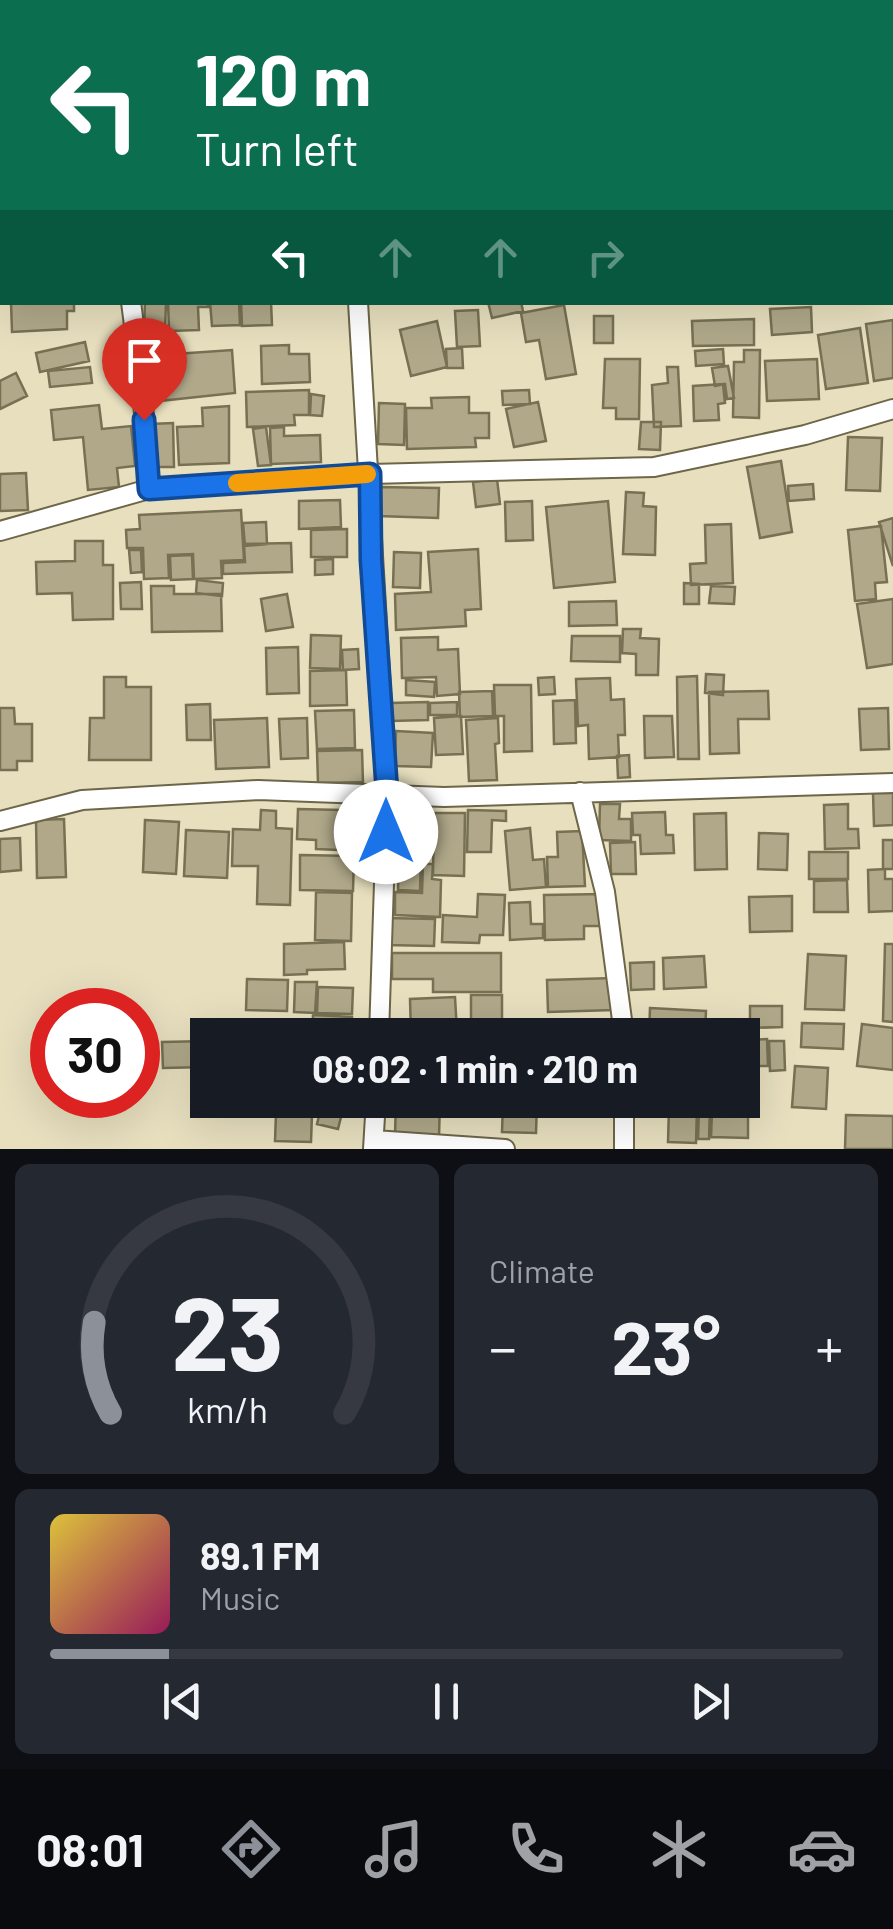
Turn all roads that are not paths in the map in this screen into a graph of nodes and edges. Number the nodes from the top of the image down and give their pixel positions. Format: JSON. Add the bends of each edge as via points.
{"nodes":[{"id":1,"x":132,"y":305,"type":"edge"},
{"id":2,"x":358,"y":305,"type":"edge"},
{"id":3,"x":893,"y":409,"type":"edge"},
{"id":4,"x":370,"y":474,"type":"junction"},
{"id":5,"x":149,"y":489,"type":"junction"},
{"id":6,"x":0,"y":531,"type":"edge"},
{"id":7,"x":893,"y":783,"type":"edge"},
{"id":8,"x":387,"y":792,"type":"junction"},
{"id":9,"x":580,"y":792,"type":"junction"},
{"id":10,"x":0,"y":821,"type":"edge"},
{"id":11,"x":380,"y":1018,"type":"edge"},
{"id":12,"x":622,"y":1018,"type":"edge"},
{"id":13,"x":375,"y":1118,"type":"edge"},
{"id":14,"x":624,"y":1118,"type":"edge"},
{"id":15,"x":373,"y":1144,"type":"edge"},
{"id":16,"x":505,"y":1149,"type":"edge"},
{"id":17,"x":624,"y":1149,"type":"edge"}],
"edges":[{"from":1,"to":5,"type":"street"},
{"from":2,"to":4,"type":"street"},
{"from":3,"to":4,"type":"street","via":[[654,467]]},
{"from":4,"to":5,"type":"street"},
{"from":4,"to":8,"type":"street"},
{"from":5,"to":6,"type":"street"},
{"from":7,"to":9,"type":"street"},
{"from":8,"to":9,"type":"street"},
{"from":8,"to":10,"type":"street","via":[[258,790],[82,800]]},
{"from":8,"to":11,"type":"street"},
{"from":9,"to":12,"type":"street","via":[[604,892]]},
{"from":13,"to":15,"type":"street"},
{"from":14,"to":17,"type":"street"},
{"from":15,"to":16,"type":"street"}]}
